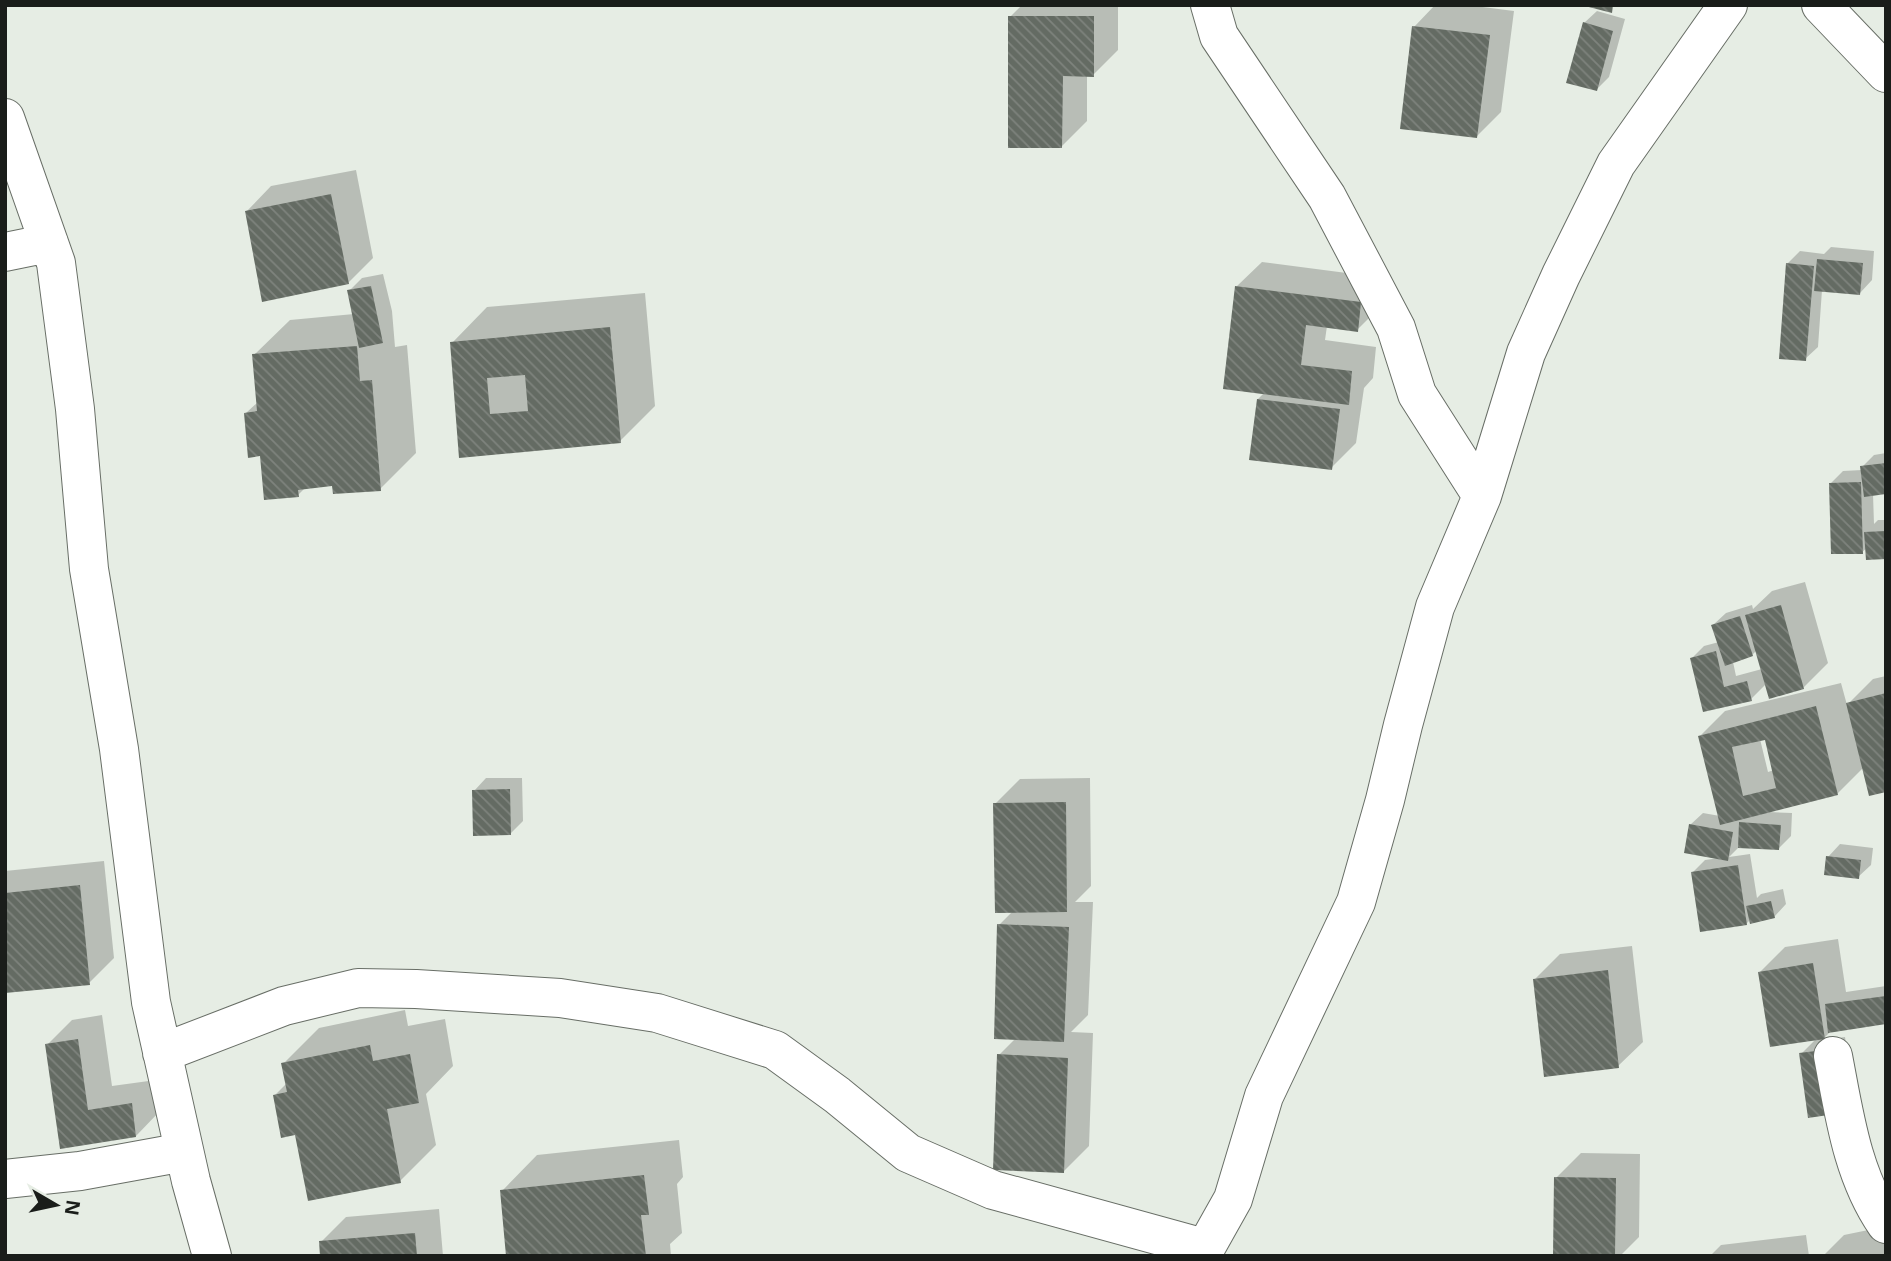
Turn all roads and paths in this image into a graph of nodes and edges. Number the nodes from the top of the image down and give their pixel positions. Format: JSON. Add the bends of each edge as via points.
{"nodes":[{"id":1,"x":1210,"y":5,"type":"edge"},
{"id":2,"x":1728,"y":5,"type":"edge"},
{"id":3,"x":1821,"y":5,"type":"edge"},
{"id":4,"x":1886,"y":73,"type":"edge"},
{"id":5,"x":5,"y":118,"type":"edge"},
{"id":6,"x":49,"y":243,"type":"junction"},
{"id":7,"x":5,"y":252,"type":"edge"},
{"id":8,"x":1482,"y":496,"type":"junction"},
{"id":9,"x":162,"y":1053,"type":"junction"},
{"id":10,"x":1833,"y":1056,"type":"dead end"},
{"id":11,"x":184,"y":1152,"type":"junction"},
{"id":12,"x":5,"y":1179,"type":"edge"},
{"id":13,"x":1886,"y":1224,"type":"edge"},
{"id":14,"x":1203,"y":1252,"type":"edge"},
{"id":15,"x":212,"y":1256,"type":"edge"}],
"edges":[{"from":1,"to":8,"type":"street","via":[[1219,36],[1327,197],[1396,328],[1418,394]]},
{"from":2,"to":8,"type":"street","via":[[1616,164],[1560,275],[1526,353]]},
{"from":3,"to":4,"type":"street"},
{"from":5,"to":6,"type":"street"},
{"from":6,"to":7,"type":"street"},
{"from":6,"to":9,"type":"street","via":[[56,263],[73,396],[89,569]]},
{"from":8,"to":14,"type":"street","via":[[1435,607],[1356,902],[1264,1096],[1233,1199]]},
{"from":9,"to":11,"type":"street"},
{"from":9,"to":14,"type":"street","via":[[284,1006],[358,988],[561,998],[657,1013],[775,1050],[908,1153],[981,1185]]},
{"from":10,"to":13,"type":"street","via":[[1850,1140],[1874,1206]]},
{"from":11,"to":12,"type":"street"},
{"from":11,"to":15,"type":"street"}]}
